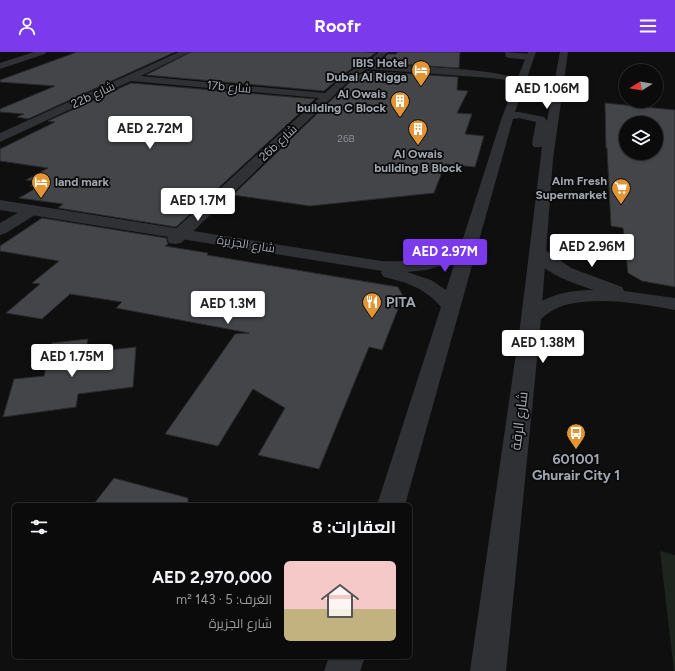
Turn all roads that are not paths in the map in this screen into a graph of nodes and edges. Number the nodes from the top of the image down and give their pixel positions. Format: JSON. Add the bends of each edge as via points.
{"nodes":[{"id":1,"x":42,"y":52,"type":"edge"},
{"id":2,"x":186,"y":52,"type":"edge"},
{"id":3,"x":384,"y":52,"type":"edge"},
{"id":4,"x":509,"y":52,"type":"edge"},
{"id":5,"x":564,"y":52,"type":"edge"},
{"id":6,"x":532,"y":58,"type":"edge"},
{"id":7,"x":0,"y":66,"type":"edge"},
{"id":8,"x":365,"y":66,"type":"junction"},
{"id":9,"x":130,"y":78,"type":"junction"},
{"id":10,"x":520,"y":83,"type":"junction"},
{"id":11,"x":328,"y":96,"type":"junction"},
{"id":12,"x":508,"y":117,"type":"junction"},
{"id":13,"x":0,"y":138,"type":"edge"},
{"id":14,"x":546,"y":159,"type":"junction"},
{"id":15,"x":0,"y":205,"type":"edge"},
{"id":16,"x":0,"y":212,"type":"edge"},
{"id":17,"x":28,"y":213,"type":"junction"},
{"id":18,"x":0,"y":230,"type":"edge"},
{"id":19,"x":178,"y":236,"type":"junction"},
{"id":20,"x":467,"y":251,"type":"junction"},
{"id":21,"x":538,"y":253,"type":"junction"},
{"id":22,"x":637,"y":298,"type":"junction"},
{"id":23,"x":675,"y":304,"type":"edge"},
{"id":24,"x":451,"y":306,"type":"junction"},
{"id":25,"x":531,"y":318,"type":"junction"},
{"id":26,"x":392,"y":503,"type":"edge"},
{"id":27,"x":345,"y":659,"type":"edge"},
{"id":28,"x":342,"y":671,"type":"edge"},
{"id":29,"x":488,"y":671,"type":"edge"}],
"edges":[{"from":1,"to":7,"type":"street"},
{"from":2,"to":9,"type":"street","name":"22b شارع"},
{"from":3,"to":8,"type":"street","name":"26b شارع"},
{"from":4,"to":6,"type":"street","via":[[509,55]]},
{"from":5,"to":14,"type":"street","name":"شارع الرقة","via":[[552,84]]},
{"from":6,"to":10,"type":"street"},
{"from":8,"to":10,"type":"street","via":[[491,75],[510,78]]},
{"from":8,"to":11,"type":"street","name":"26b شارع","via":[[349,76]]},
{"from":9,"to":11,"type":"street","name":"17b شارع"},
{"from":9,"to":13,"type":"street","name":"22b شارع"},
{"from":10,"to":12,"type":"street"},
{"from":11,"to":19,"type":"street","name":"26b شارع"},
{"from":12,"to":14,"type":"street","via":[[524,115],[540,119],[542,122],[538,147]]},
{"from":12,"to":20,"type":"street"},
{"from":14,"to":21,"type":"street","name":"شارع الرقة"},
{"from":15,"to":17,"type":"street","name":"شارع الجزيرة"},
{"from":16,"to":17,"type":"street","name":"شارع الجزيرة"},
{"from":17,"to":18,"type":"street"},
{"from":17,"to":19,"type":"street","name":"شارع الجزيرة"},
{"from":19,"to":20,"type":"street","name":"شارع الجزيرة","via":[[393,266],[436,263]]},
{"from":19,"to":24,"type":"street","name":"شارع الجزيرة","via":[[407,277],[426,284],[441,294]]},
{"from":20,"to":24,"type":"street"},
{"from":21,"to":22,"type":"street","via":[[563,272]]},
{"from":21,"to":25,"type":"street","name":"شارع الرقة"},
{"from":22,"to":23,"type":"street"},
{"from":22,"to":25,"type":"street","via":[[580,297],[542,308]]},
{"from":24,"to":26,"type":"street"},
{"from":25,"to":29,"type":"street","name":"شارع الرقة"},
{"from":27,"to":28,"type":"street"}]}
